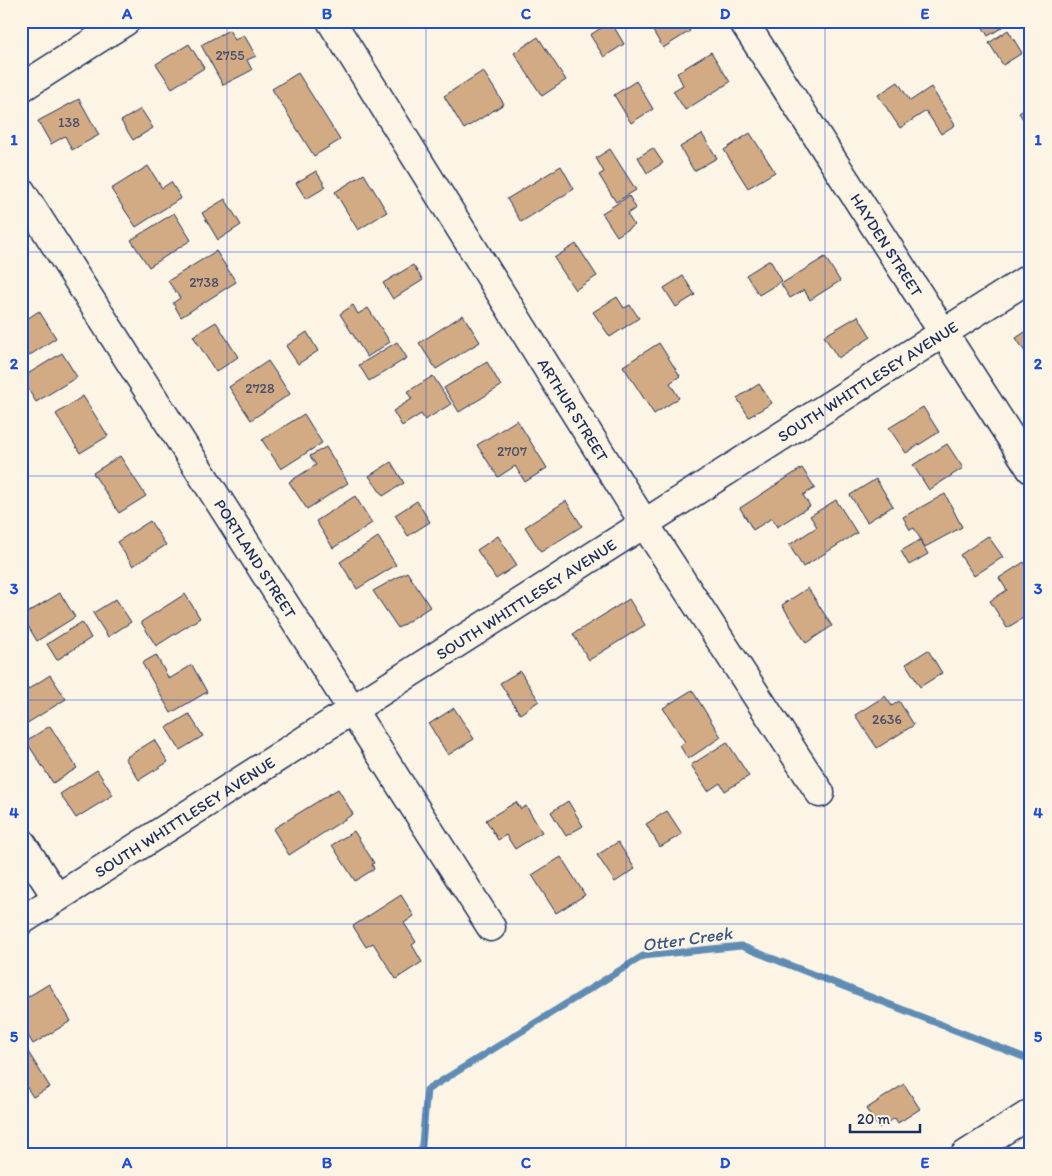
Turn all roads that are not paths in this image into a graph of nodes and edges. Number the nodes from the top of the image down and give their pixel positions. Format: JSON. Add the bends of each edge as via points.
{"nodes":[{"id":1,"x":126,"y":21,"type":"edge"},
{"id":2,"x":331,"y":21,"type":"edge"},
{"id":3,"x":743,"y":21,"type":"edge"},
{"id":4,"x":21,"y":88,"type":"edge"},
{"id":5,"x":21,"y":191,"type":"edge"},
{"id":6,"x":1031,"y":277,"type":"edge"},
{"id":7,"x":945,"y":332,"type":"junction"},
{"id":8,"x":1031,"y":469,"type":"edge"},
{"id":9,"x":644,"y":523,"type":"junction"},
{"id":10,"x":352,"y":710,"type":"junction"},
{"id":11,"x":820,"y":793,"type":"dead end"},
{"id":12,"x":21,"y":842,"type":"edge"},
{"id":13,"x":57,"y":898,"type":"junction"},
{"id":14,"x":21,"y":921,"type":"edge"},
{"id":15,"x":491,"y":927,"type":"dead end"},
{"id":16,"x":1031,"y":1113,"type":"edge"},
{"id":17,"x":965,"y":1155,"type":"edge"}],
"edges":[{"from":1,"to":4,"type":"street"},
{"from":2,"to":9,"type":"street","name":"ARTHUR STREET"},
{"from":3,"to":7,"type":"street","name":"HAYDEN STREET"},
{"from":5,"to":10,"type":"street","name":"PORTLAND STREET"},
{"from":6,"to":7,"type":"street","name":"SOUTH WHITTLESEY AVENUE"},
{"from":7,"to":8,"type":"street","name":"HAYDEN STREET"},
{"from":7,"to":9,"type":"street","name":"SOUTH WHITTLESEY AVENUE"},
{"from":9,"to":10,"type":"street","name":"SOUTH WHITTLESEY AVENUE"},
{"from":9,"to":11,"type":"street","name":"ARTHUR STREET"},
{"from":10,"to":13,"type":"street","name":"SOUTH WHITTLESEY AVENUE"},
{"from":10,"to":15,"type":"street","name":"PORTLAND STREET"},
{"from":12,"to":13,"type":"street"},
{"from":13,"to":14,"type":"street","name":"SOUTH WHITTLESEY AVENUE"},
{"from":16,"to":17,"type":"street"}]}
